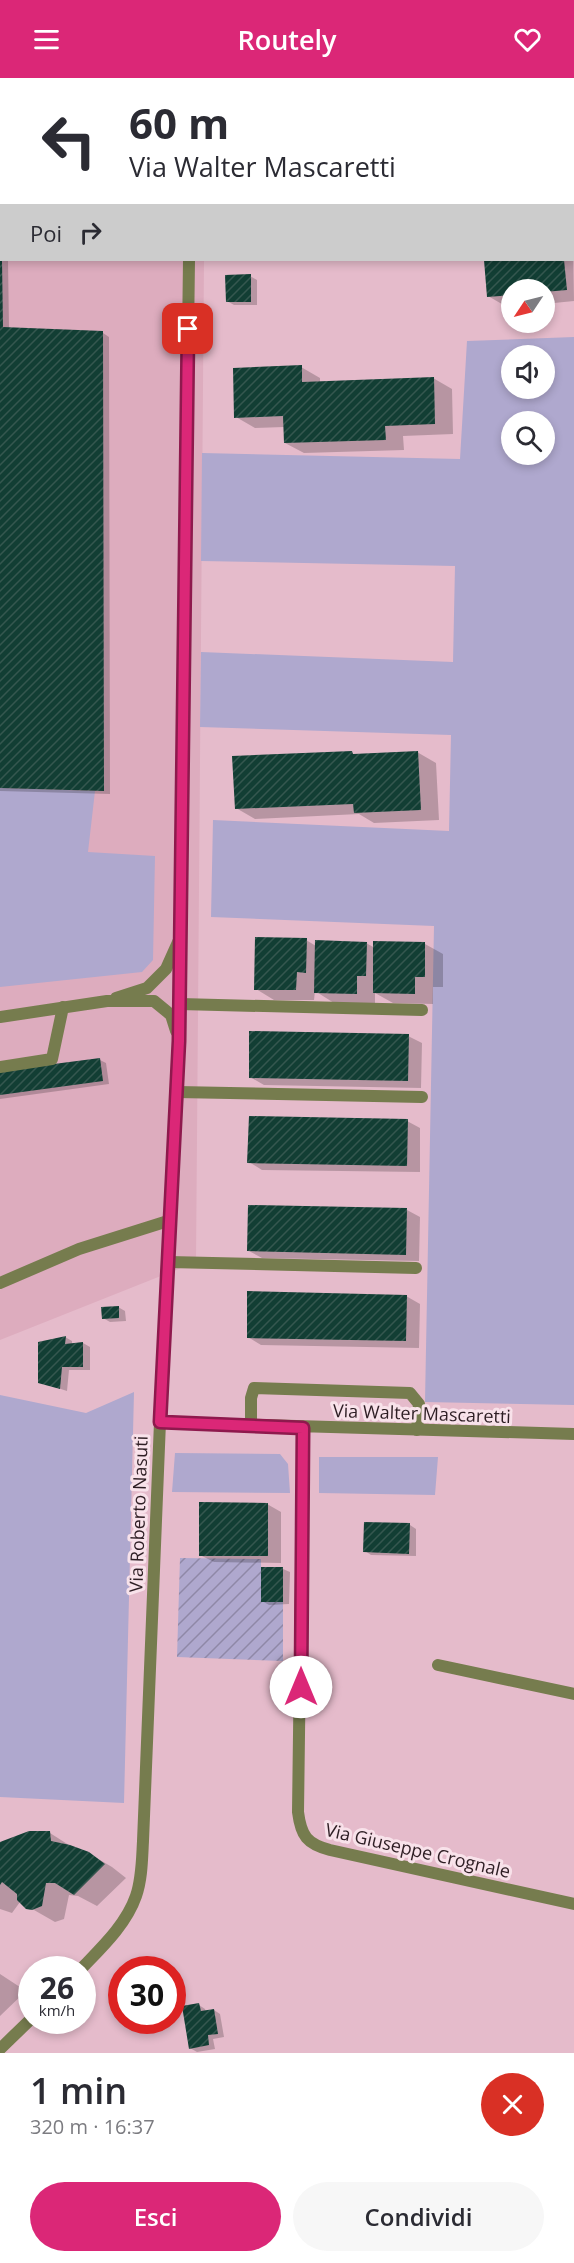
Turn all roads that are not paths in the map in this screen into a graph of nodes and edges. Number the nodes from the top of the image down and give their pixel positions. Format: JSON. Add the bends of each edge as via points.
{"nodes":[{"id":1,"x":189,"y":261,"type":"edge"},
{"id":2,"x":181,"y":936,"type":"junction"},
{"id":3,"x":107,"y":1001,"type":"junction"},
{"id":4,"x":180,"y":1004,"type":"junction"},
{"id":5,"x":63,"y":1007,"type":"junction"},
{"id":6,"x":422,"y":1010,"type":"dead end"},
{"id":7,"x":0,"y":1017,"type":"edge"},
{"id":8,"x":179,"y":1041,"type":"junction"},
{"id":9,"x":0,"y":1067,"type":"edge"},
{"id":10,"x":177,"y":1092,"type":"junction"},
{"id":11,"x":422,"y":1097,"type":"dead end"},
{"id":12,"x":171,"y":1220,"type":"junction"},
{"id":13,"x":169,"y":1262,"type":"junction"},
{"id":14,"x":416,"y":1268,"type":"dead end"},
{"id":15,"x":0,"y":1283,"type":"edge"},
{"id":16,"x":160,"y":1422,"type":"junction"},
{"id":17,"x":251,"y":1426,"type":"junction"},
{"id":18,"x":303,"y":1428,"type":"junction"},
{"id":19,"x":417,"y":1430,"type":"junction"},
{"id":20,"x":574,"y":1434,"type":"edge"},
{"id":21,"x":438,"y":1665,"type":"dead end"},
{"id":22,"x":574,"y":1694,"type":"edge"},
{"id":23,"x":574,"y":1904,"type":"edge"},
{"id":24,"x":92,"y":1956,"type":"edge"},
{"id":25,"x":18,"y":2032,"type":"edge"},
{"id":26,"x":0,"y":2049,"type":"edge"}],
"edges":[{"from":1,"to":2,"type":"street","name":"Via Roberto Nasuti"},
{"from":2,"to":3,"type":"street","via":[[166,969],[147,988]]},
{"from":2,"to":4,"type":"street","name":"Via Roberto Nasuti"},
{"from":3,"to":5,"type":"street"},
{"from":3,"to":8,"type":"street","via":[[154,1001],[171,1015]]},
{"from":4,"to":6,"type":"street"},
{"from":4,"to":8,"type":"street","name":"Via Roberto Nasuti"},
{"from":5,"to":7,"type":"street"},
{"from":5,"to":9,"type":"street","via":[[52,1059]]},
{"from":8,"to":10,"type":"street","name":"Via Roberto Nasuti"},
{"from":10,"to":11,"type":"street"},
{"from":10,"to":12,"type":"street","name":"Via Roberto Nasuti"},
{"from":12,"to":13,"type":"street","name":"Via Roberto Nasuti"},
{"from":12,"to":15,"type":"street","via":[[79,1249]]},
{"from":13,"to":14,"type":"street"},
{"from":13,"to":16,"type":"street","name":"Via Roberto Nasuti"},
{"from":16,"to":17,"type":"street","name":"Via Walter Mascaretti"},
{"from":16,"to":24,"type":"street","name":"Via Roberto Nasuti","via":[[142,1867],[136,1896],[123,1921]]},
{"from":17,"to":18,"type":"street","name":"Via Walter Mascaretti"},
{"from":17,"to":19,"type":"street","via":[[254,1388],[410,1393],[419,1404]]},
{"from":18,"to":19,"type":"street","name":"Via Walter Mascaretti"},
{"from":18,"to":23,"type":"street","name":"Via Giuseppe Crognale","via":[[298,1812],[305,1838],[330,1850]]},
{"from":19,"to":20,"type":"street","name":"Via Walter Mascaretti"},
{"from":21,"to":22,"type":"street"},
{"from":25,"to":26,"type":"street"}]}
